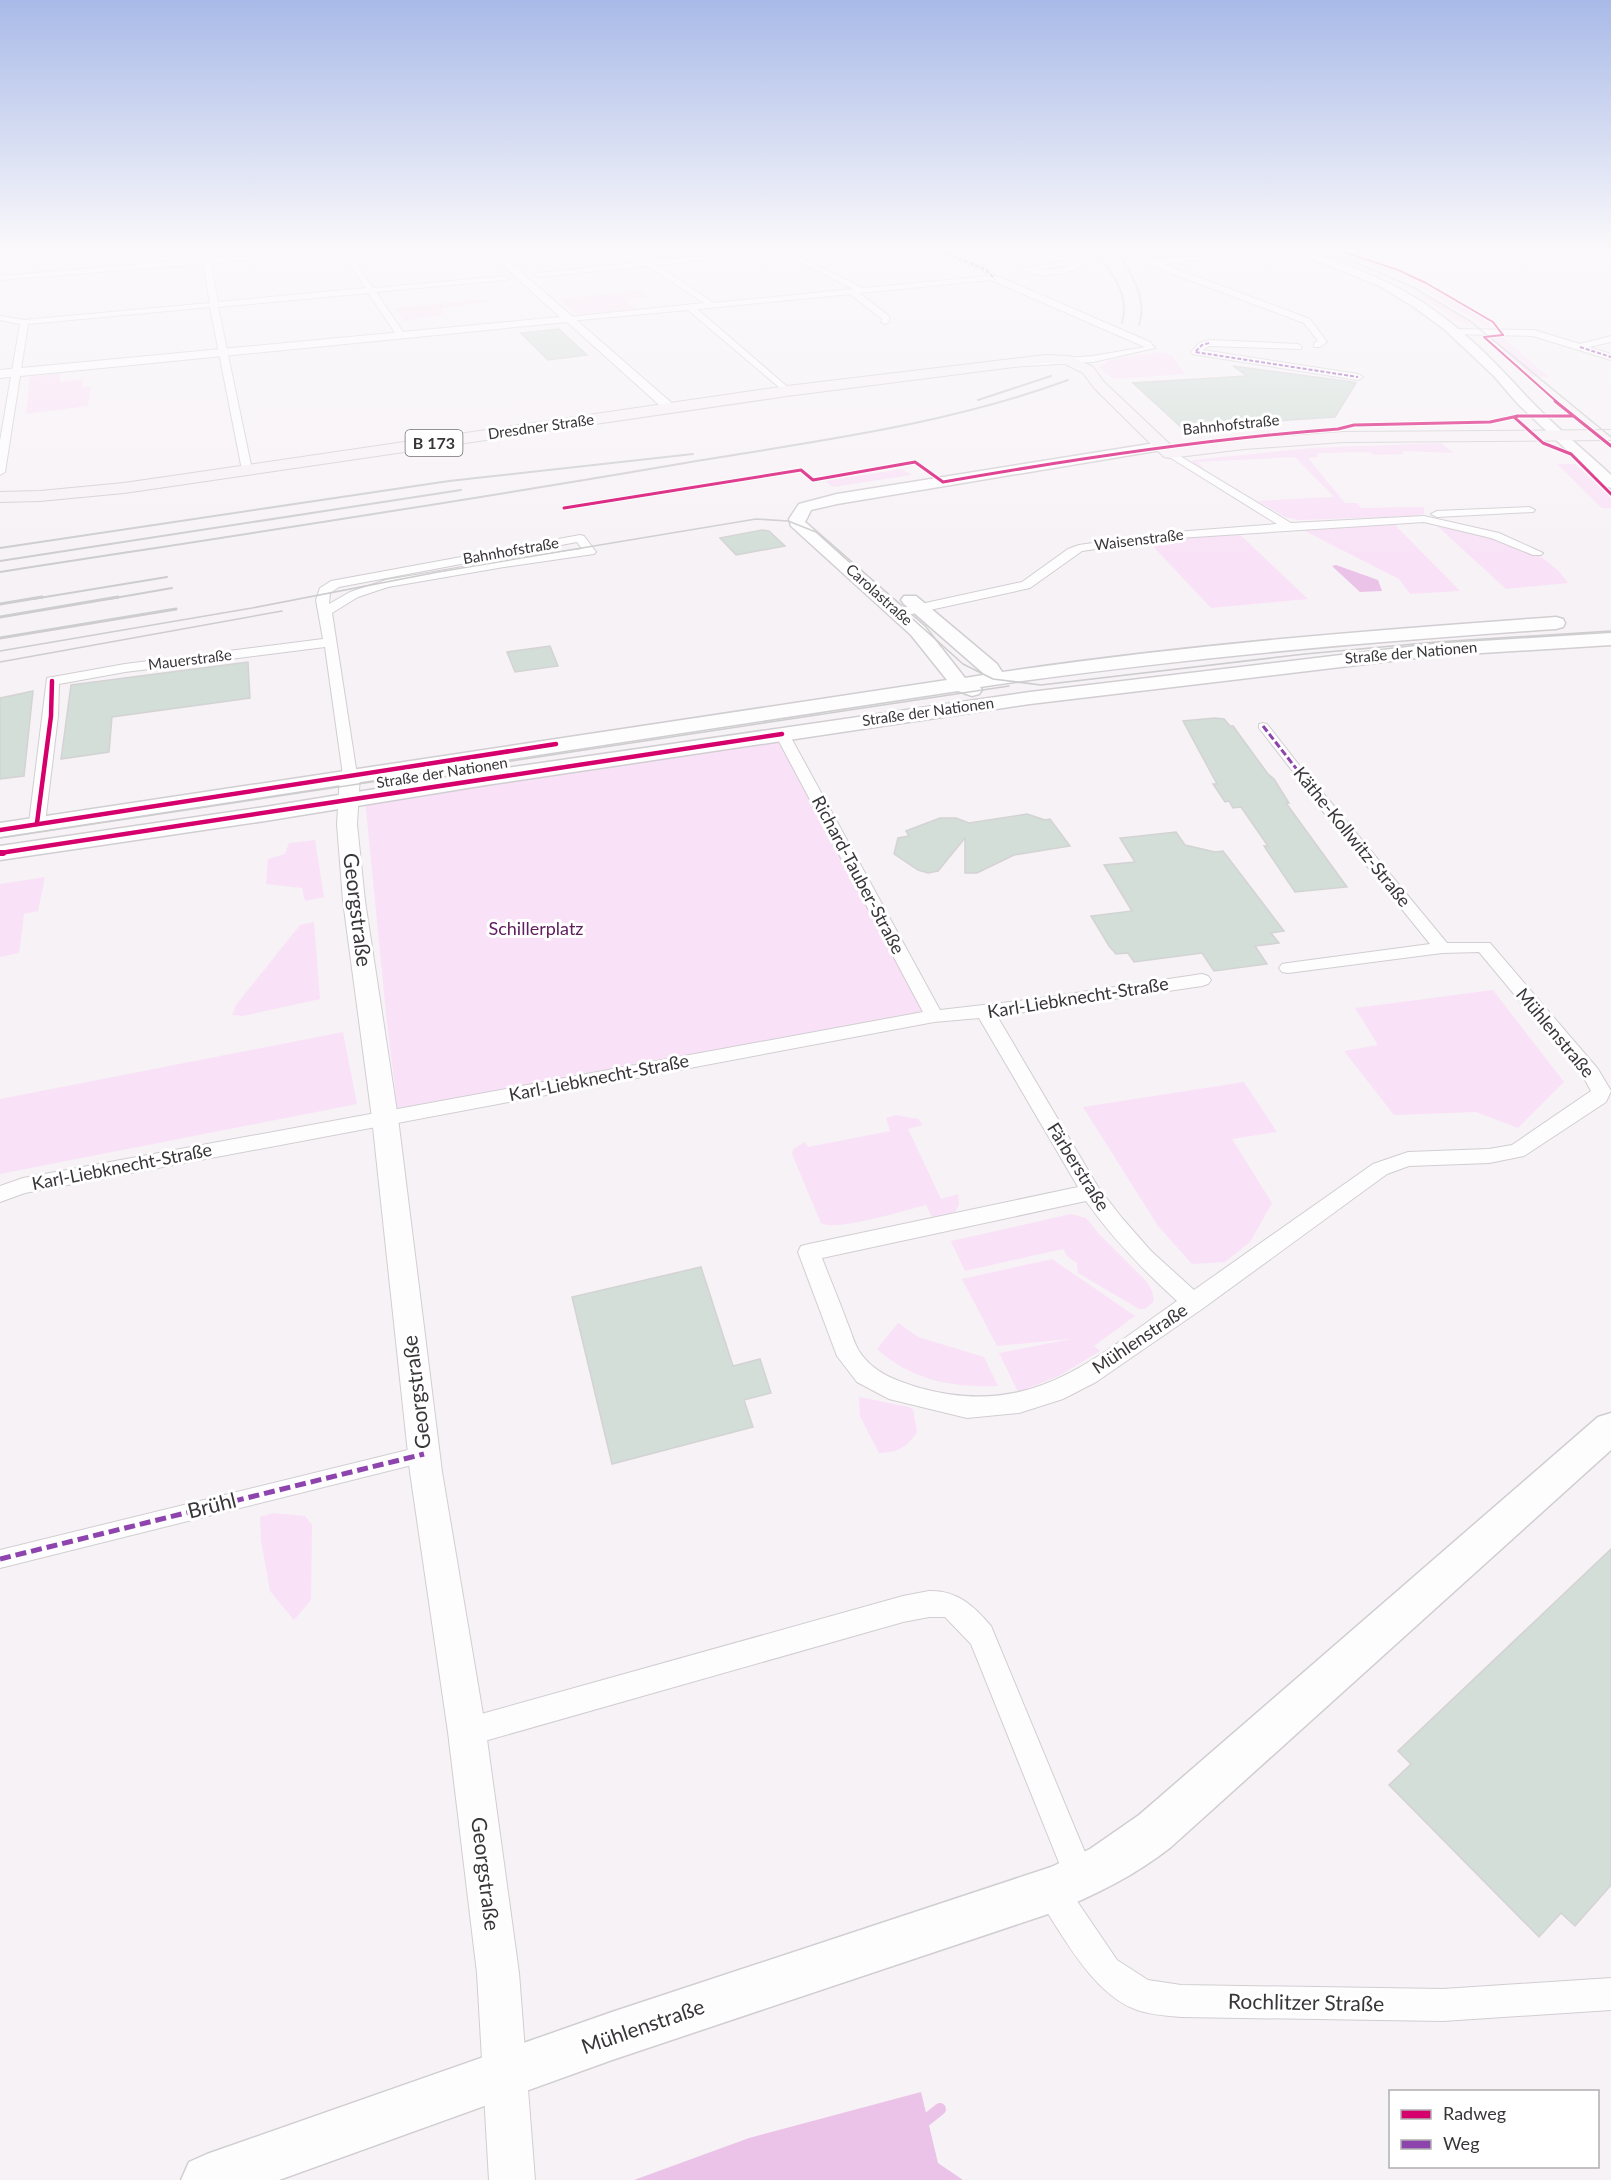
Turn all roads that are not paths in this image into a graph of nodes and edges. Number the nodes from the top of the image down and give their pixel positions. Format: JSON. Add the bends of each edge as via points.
{"nodes":[{"id":1,"x":222,"y":352,"type":"edge"},
{"id":2,"x":18,"y":353,"type":"edge"},
{"id":3,"x":214,"y":353,"type":"edge"},
{"id":4,"x":607,"y":353,"type":"edge"},
{"id":5,"x":743,"y":353,"type":"edge"},
{"id":6,"x":1129,"y":353,"type":"edge"},
{"id":7,"x":1198,"y":353,"type":"edge"},
{"id":8,"x":1482,"y":353,"type":"edge"},
{"id":9,"x":1482,"y":353,"type":"edge"},
{"id":10,"x":1077,"y":364,"type":"junction"},
{"id":11,"x":1010,"y":365,"type":"junction"},
{"id":12,"x":14,"y":372,"type":"junction"},
{"id":13,"x":0,"y":374,"type":"edge"},
{"id":14,"x":1358,"y":377,"type":"dead end"},
{"id":15,"x":787,"y":391,"type":"junction"},
{"id":16,"x":670,"y":408,"type":"junction"},
{"id":17,"x":1611,"y":425,"type":"edge"},
{"id":18,"x":1566,"y":430,"type":"junction"},
{"id":19,"x":1611,"y":435,"type":"edge"},
{"id":20,"x":1166,"y":449,"type":"junction"},
{"id":21,"x":1611,"y":462,"type":"edge"},
{"id":22,"x":247,"y":470,"type":"junction"},
{"id":23,"x":0,"y":472,"type":"edge"},
{"id":24,"x":1611,"y":483,"type":"edge"},
{"id":25,"x":0,"y":498,"type":"edge"},
{"id":26,"x":1530,"y":510,"type":"dead end"},
{"id":27,"x":822,"y":511,"type":"joint"},
{"id":28,"x":1424,"y":519,"type":"junction"},
{"id":29,"x":1287,"y":526,"type":"junction"},
{"id":30,"x":1537,"y":553,"type":"dead end"},
{"id":31,"x":896,"y":587,"type":"dead end"},
{"id":32,"x":920,"y":608,"type":"junction"},
{"id":33,"x":326,"y":612,"type":"junction"},
{"id":34,"x":898,"y":613,"type":"junction"},
{"id":35,"x":1578,"y":622,"type":"dead end"},
{"id":36,"x":1611,"y":639,"type":"edge"},
{"id":37,"x":330,"y":642,"type":"junction"},
{"id":38,"x":959,"y":683,"type":"junction"},
{"id":39,"x":986,"y":686,"type":"junction"},
{"id":40,"x":1030,"y":698,"type":"junction"},
{"id":41,"x":935,"y":711,"type":"junction"},
{"id":42,"x":1263,"y":726,"type":"dead end"},
{"id":43,"x":782,"y":734,"type":"junction"},
{"id":44,"x":350,"y":775,"type":"junction"},
{"id":45,"x":1309,"y":785,"type":"joint"},
{"id":46,"x":349,"y":799,"type":"junction"},
{"id":47,"x":37,"y":823,"type":"junction"},
{"id":48,"x":0,"y":830,"type":"edge"},
{"id":49,"x":0,"y":853,"type":"edge"},
{"id":50,"x":1442,"y":948,"type":"junction"},
{"id":51,"x":1288,"y":968,"type":"dead end"},
{"id":52,"x":1202,"y":980,"type":"dead end"},
{"id":53,"x":985,"y":1012,"type":"junction"},
{"id":54,"x":934,"y":1016,"type":"junction"},
{"id":55,"x":385,"y":1118,"type":"junction"},
{"id":56,"x":1091,"y":1192,"type":"junction"},
{"id":57,"x":0,"y":1194,"type":"edge"},
{"id":58,"x":1194,"y":1303,"type":"junction"},
{"id":59,"x":1611,"y":1428,"type":"edge"},
{"id":60,"x":424,"y":1454,"type":"junction"},
{"id":61,"x":0,"y":1559,"type":"edge"},
{"id":62,"x":467,"y":1732,"type":"junction"},
{"id":63,"x":1066,"y":1884,"type":"junction"},
{"id":64,"x":1611,"y":1994,"type":"edge"},
{"id":65,"x":504,"y":2075,"type":"junction"},
{"id":66,"x":512,"y":2177,"type":"edge"},
{"id":67,"x":207,"y":2180,"type":"edge"}],
"edges":[{"from":1,"to":22,"type":"street"},
{"from":2,"to":12,"type":"street"},
{"from":3,"to":12,"type":"street"},
{"from":4,"to":16,"type":"street"},
{"from":5,"to":15,"type":"street"},
{"from":6,"to":10,"type":"street"},
{"from":7,"to":14,"type":"street"},
{"from":8,"to":18,"type":"main road"},
{"from":9,"to":18,"type":"main road"},
{"from":10,"to":11,"type":"main road","name":"Dresdner Straße","number":"B 173","via":[[1044,369]]},
{"from":10,"to":11,"type":"main road","name":"Dresdner Straße","number":"B 173","via":[[1045,359]]},
{"from":10,"to":20,"type":"main road","number":"B 173"},
{"from":11,"to":15,"type":"main road","name":"Dresdner Straße","number":"B 173"},
{"from":12,"to":13,"type":"street"},
{"from":12,"to":23,"type":"street"},
{"from":15,"to":16,"type":"main road","name":"Dresdner Straße","number":"B 173"},
{"from":16,"to":22,"type":"main road","name":"Dresdner Straße","number":"B 173"},
{"from":17,"to":18,"type":"main road","name":"Bahnhofstraße"},
{"from":18,"to":19,"type":"main road","name":"Bahnhofstraße"},
{"from":18,"to":20,"type":"main road","name":"Bahnhofstraße","via":[[1343,437]]},
{"from":18,"to":21,"type":"main road"},
{"from":18,"to":24,"type":"main road"},
{"from":20,"to":27,"type":"main road","name":"Bahnhofstraße"},
{"from":20,"to":29,"type":"street"},
{"from":22,"to":25,"type":"main road","name":"Dresdner Straße","number":"B 173","via":[[94,492]]},
{"from":26,"to":28,"type":"street","name":"Waisenstraße","via":[[1442,513]]},
{"from":27,"to":34,"type":"main road","name":"Carolastraße","via":[[806,507],[797,523]]},
{"from":28,"to":29,"type":"street","name":"Waisenstraße"},
{"from":28,"to":30,"type":"street","name":"Waisenstraße","via":[[1495,535]]},
{"from":29,"to":32,"type":"street","name":"Waisenstraße","via":[[1092,545],[1070,552],[1041,579],[1026,585]]},
{"from":31,"to":32,"type":"main road","name":"Carolastraße"},
{"from":32,"to":34,"type":"street","name":"Waisenstraße"},
{"from":32,"to":39,"type":"main road","name":"Carolastraße","via":[[990,668],[993,673]]},
{"from":33,"to":33,"type":"street","name":"Bahnhofstraße","via":[[352,596],[397,583],[590,552],[580,538],[335,584],[322,594]]},
{"from":33,"to":37,"type":"street","name":"Georgstraße"},
{"from":34,"to":38,"type":"main road","name":"Carolastraße","via":[[918,631]]},
{"from":35,"to":39,"type":"main road","name":"Straße der Nationen","via":[[1215,651]]},
{"from":36,"to":40,"type":"main road","name":"Straße der Nationen","via":[[1433,650]]},
{"from":37,"to":44,"type":"street","name":"Georgstraße"},
{"from":37,"to":47,"type":"street","name":"Mauerstraße","via":[[52,681]]},
{"from":38,"to":39,"type":"main road","name":"Carolastraße"},
{"from":38,"to":44,"type":"main road","name":"Straße der Nationen"},
{"from":39,"to":40,"type":"main road","name":"Carolastraße","via":[[1004,698]]},
{"from":39,"to":41,"type":"main road","via":[[958,704]]},
{"from":40,"to":41,"type":"main road","name":"Straße der Nationen"},
{"from":41,"to":43,"type":"main road","name":"Straße der Nationen"},
{"from":42,"to":45,"type":"street","name":"Käthe-Kollwitz-Straße"},
{"from":43,"to":46,"type":"main road","name":"Straße der Nationen"},
{"from":43,"to":54,"type":"street","name":"Richard-Tauber-Straße"},
{"from":44,"to":46,"type":"street","name":"Georgstraße"},
{"from":44,"to":47,"type":"main road","name":"Straße der Nationen"},
{"from":45,"to":50,"type":"street","name":"Käthe-Kollwitz-Straße"},
{"from":46,"to":49,"type":"main road","name":"Straße der Nationen"},
{"from":46,"to":55,"type":"street","name":"Georgstraße","via":[[347,824],[354,901]]},
{"from":47,"to":48,"type":"main road","name":"Straße der Nationen"},
{"from":50,"to":51,"type":"street"},
{"from":50,"to":58,"type":"street","name":"Mühlenstraße","via":[[1484,947],[1591,1074],[1601,1091],[1599,1097],[1517,1151],[1408,1159],[1380,1169]]},
{"from":52,"to":53,"type":"street","name":"Karl-Liebknecht-Straße"},
{"from":53,"to":54,"type":"street","name":"Karl-Liebknecht-Straße"},
{"from":53,"to":56,"type":"street","name":"Färberstraße"},
{"from":54,"to":55,"type":"street","name":"Karl-Liebknecht-Straße"},
{"from":55,"to":57,"type":"street","name":"Karl-Liebknecht-Straße","via":[[23,1186]]},
{"from":55,"to":60,"type":"street","name":"Georgstraße"},
{"from":56,"to":58,"type":"street","name":"Färberstraße","via":[[1143,1257]]},
{"from":56,"to":58,"type":"street","name":"Mühlenstraße","via":[[809,1252],[849,1356],[865,1375],[889,1389],[928,1400],[967,1408],[1019,1403],[1088,1376]]},
{"from":59,"to":63,"type":"main road","name":"Mühlenstraße","via":[[1155,1831],[1122,1857]]},
{"from":60,"to":61,"type":"street","name":"Brühl"},
{"from":60,"to":62,"type":"street","name":"Georgstraße"},
{"from":62,"to":63,"type":"street","via":[[903,1609],[934,1601],[949,1604],[981,1635],[1031,1759]]},
{"from":62,"to":65,"type":"street","name":"Georgstraße","via":[[498,1973]]},
{"from":63,"to":64,"type":"street","name":"Rochlitzer Straße","via":[[1106,1971],[1143,1996],[1181,2001],[1443,2005]]},
{"from":63,"to":65,"type":"main road","name":"Mühlenstraße"},
{"from":65,"to":66,"type":"street","name":"Georgstraße"},
{"from":65,"to":67,"type":"main road","name":"Mühlenstraße"}]}
